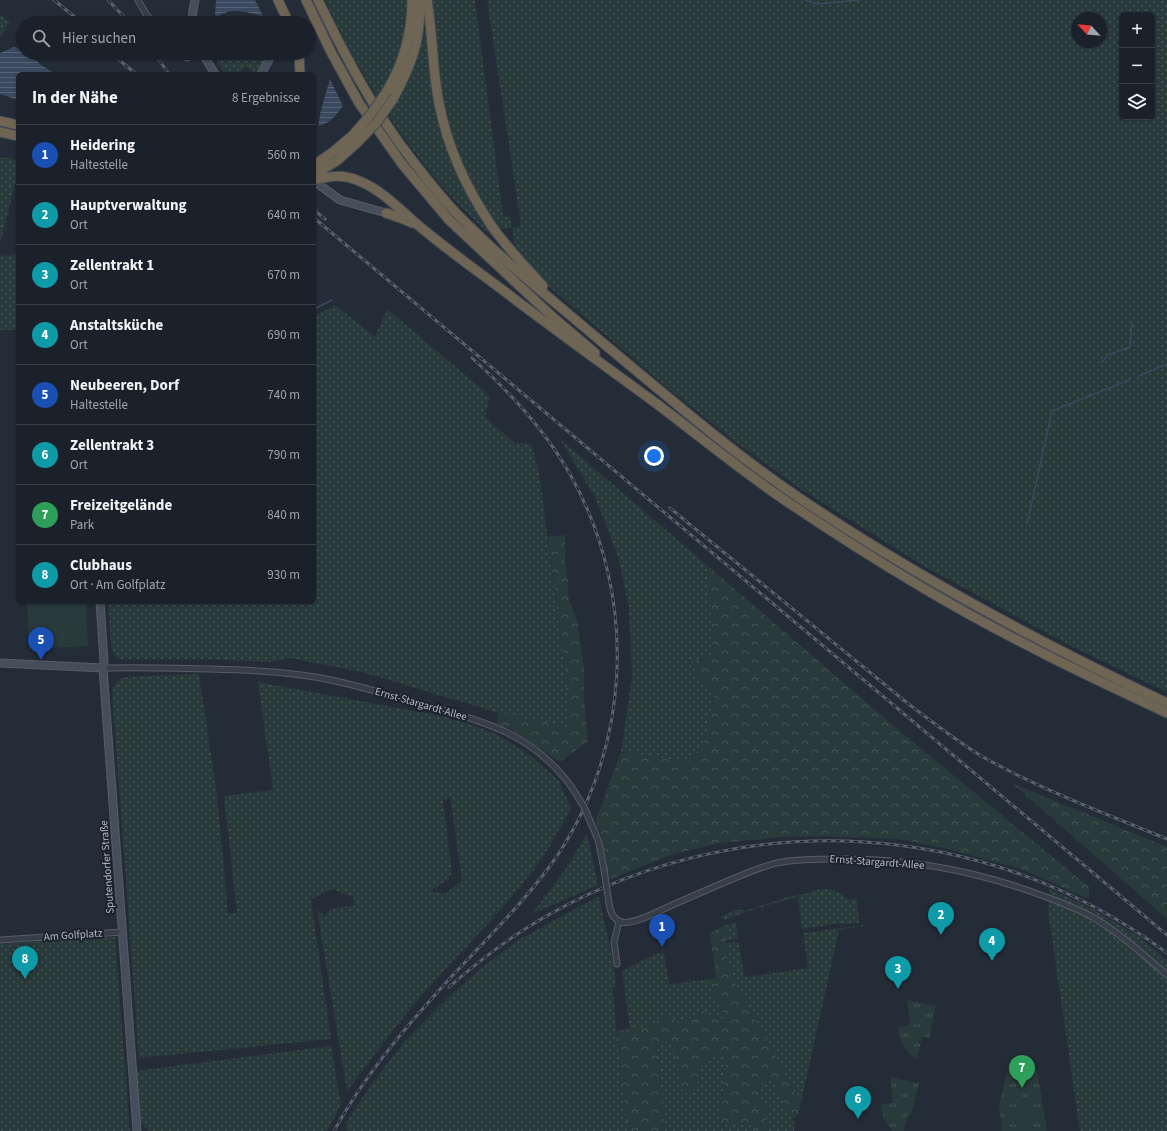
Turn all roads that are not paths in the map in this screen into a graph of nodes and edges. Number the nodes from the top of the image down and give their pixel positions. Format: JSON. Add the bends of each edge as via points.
{"nodes":[{"id":1,"x":138,"y":0,"type":"edge"},
{"id":2,"x":195,"y":0,"type":"edge"},
{"id":3,"x":278,"y":0,"type":"edge"},
{"id":4,"x":306,"y":0,"type":"edge"},
{"id":5,"x":318,"y":0,"type":"edge"},
{"id":6,"x":412,"y":0,"type":"edge"},
{"id":7,"x":420,"y":0,"type":"edge"},
{"id":8,"x":428,"y":0,"type":"edge"},
{"id":9,"x":149,"y":16,"type":"edge"},
{"id":10,"x":193,"y":16,"type":"edge"},
{"id":11,"x":286,"y":16,"type":"edge"},
{"id":12,"x":314,"y":16,"type":"edge"},
{"id":13,"x":316,"y":21,"type":"edge"},
{"id":14,"x":206,"y":60,"type":"edge"},
{"id":15,"x":269,"y":60,"type":"edge"},
{"id":16,"x":299,"y":60,"type":"edge"},
{"id":17,"x":214,"y":72,"type":"edge"},
{"id":18,"x":262,"y":72,"type":"edge"},
{"id":19,"x":300,"y":72,"type":"edge"},
{"id":20,"x":0,"y":121,"type":"edge"},
{"id":21,"x":16,"y":125,"type":"edge"},
{"id":22,"x":0,"y":132,"type":"edge"},
{"id":23,"x":16,"y":136,"type":"edge"},
{"id":24,"x":356,"y":138,"type":"junction"},
{"id":25,"x":316,"y":168,"type":"edge"},
{"id":26,"x":316,"y":180,"type":"edge"},
{"id":27,"x":316,"y":182,"type":"edge"},
{"id":28,"x":386,"y":213,"type":"joint"},
{"id":29,"x":422,"y":229,"type":"junction"},
{"id":30,"x":566,"y":312,"type":"junction"},
{"id":31,"x":637,"y":390,"type":"junction"},
{"id":32,"x":100,"y":604,"type":"edge"},
{"id":33,"x":0,"y":663,"type":"edge"},
{"id":34,"x":103,"y":668,"type":"junction"},
{"id":35,"x":1167,"y":703,"type":"edge"},
{"id":36,"x":1167,"y":713,"type":"edge"},
{"id":37,"x":619,"y":921,"type":"junction"},
{"id":38,"x":122,"y":932,"type":"junction"},
{"id":39,"x":0,"y":940,"type":"edge"},
{"id":40,"x":617,"y":964,"type":"dead end"},
{"id":41,"x":1167,"y":975,"type":"edge"},
{"id":42,"x":137,"y":1131,"type":"edge"}],
"edges":[{"from":1,"to":9,"type":"street"},
{"from":2,"to":10,"type":"main road"},
{"from":3,"to":11,"type":"highway"},
{"from":4,"to":12,"type":"highway"},
{"from":5,"to":30,"type":"highway","via":[[368,97],[411,158],[462,219]]},
{"from":6,"to":24,"type":"highway","bridge":true,"via":[[412,19],[398,72]]},
{"from":7,"to":24,"type":"highway","bridge":true,"via":[[418,37],[406,75],[377,122]]},
{"from":8,"to":30,"type":"highway","via":[[439,103],[458,162],[474,198],[492,226]]},
{"from":13,"to":31,"type":"highway","via":[[359,103],[402,164],[449,220],[555,319]]},
{"from":14,"to":17,"type":"main road"},
{"from":15,"to":18,"type":"main road"},
{"from":16,"to":19,"type":"highway"},
{"from":20,"to":21,"type":"highway"},
{"from":22,"to":23,"type":"highway"},
{"from":24,"to":25,"type":"highway","via":[[347,152]]},
{"from":26,"to":29,"type":"highway","via":[[329,177],[348,177],[366,184]]},
{"from":27,"to":28,"type":"main road","via":[[340,200]]},
{"from":28,"to":29,"type":"highway"},
{"from":29,"to":31,"type":"highway"},
{"from":30,"to":35,"type":"highway","via":[[674,402],[796,496],[944,589],[1018,630]]},
{"from":31,"to":36,"type":"highway","via":[[791,504],[900,574],[1028,646]]},
{"from":32,"to":34,"type":"main road","name":"Sputendorfer Straße"},
{"from":33,"to":34,"type":"main road"},
{"from":34,"to":37,"type":"street","name":"Ernst-Stargardt-Allee","bridge":true,"via":[[266,671],[315,677],[460,715],[517,737],[557,770],[584,807],[599,843],[612,916]]},
{"from":34,"to":38,"type":"main road","name":"Sputendorfer Straße"},
{"from":37,"to":40,"type":"street","via":[[614,942]]},
{"from":37,"to":41,"type":"street","name":"Ernst-Stargardt-Allee","via":[[630,922],[774,863],[816,859],[893,861],[937,866],[977,875],[1060,902],[1107,926]]},
{"from":38,"to":39,"type":"street","name":"Am Golfplatz"},
{"from":38,"to":42,"type":"main road","name":"Sputendorfer Straße"}]}
